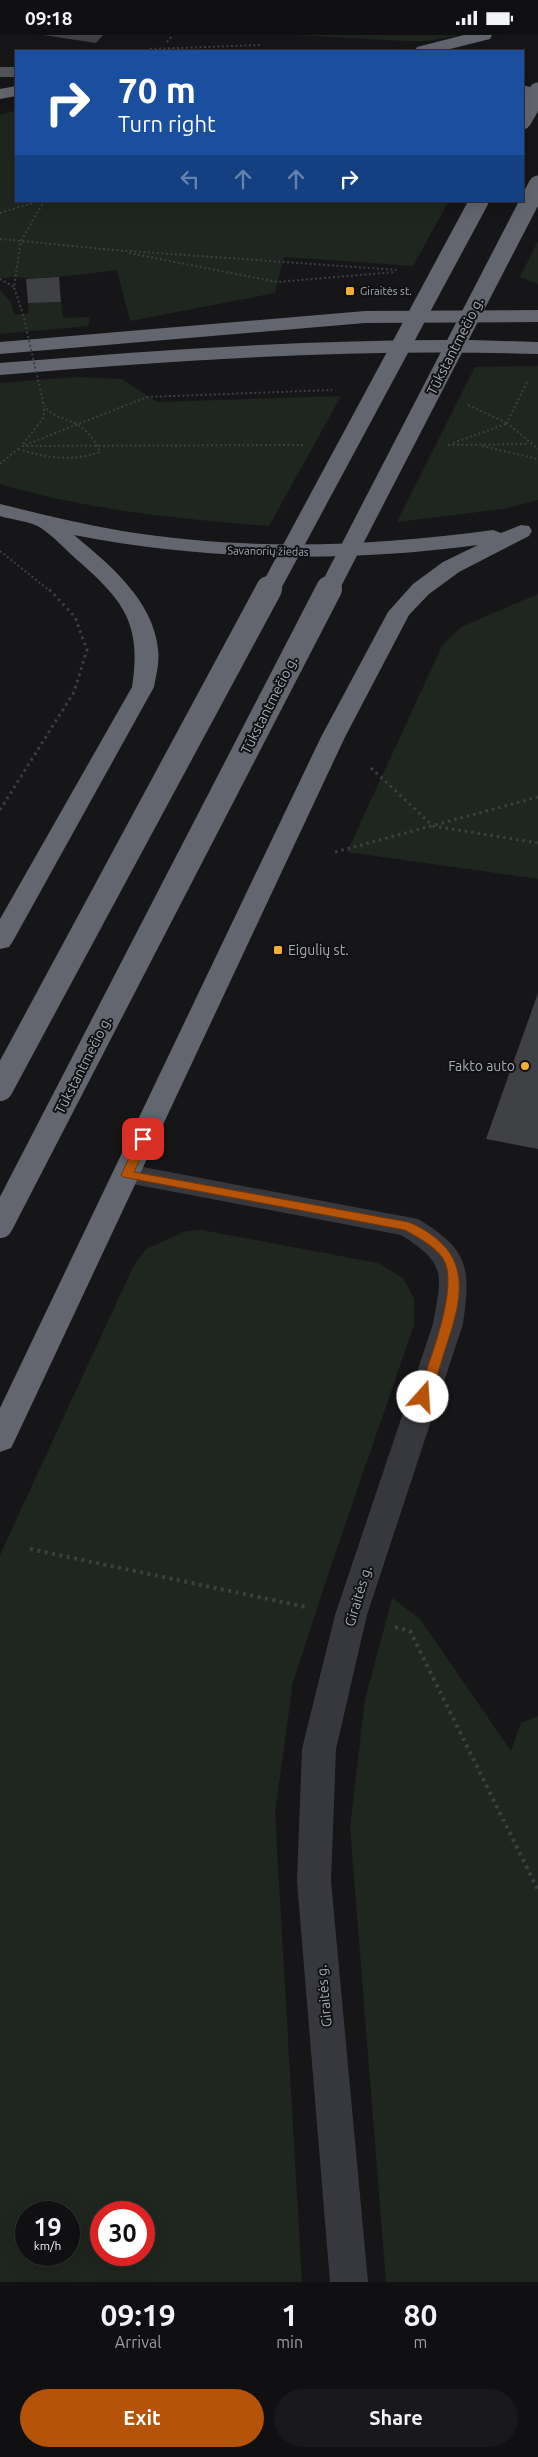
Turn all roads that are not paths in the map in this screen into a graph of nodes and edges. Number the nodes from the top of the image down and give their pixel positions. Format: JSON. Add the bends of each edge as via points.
{"nodes":[{"id":1,"x":484,"y":35,"type":"edge"},
{"id":2,"x":427,"y":50,"type":"edge"},
{"id":3,"x":0,"y":72,"type":"edge"},
{"id":4,"x":15,"y":72,"type":"edge"},
{"id":5,"x":524,"y":90,"type":"edge"},
{"id":6,"x":15,"y":91,"type":"edge"},
{"id":7,"x":538,"y":93,"type":"edge"},
{"id":8,"x":0,"y":94,"type":"edge"},
{"id":9,"x":524,"y":117,"type":"edge"},
{"id":10,"x":538,"y":185,"type":"edge"},
{"id":11,"x":478,"y":202,"type":"edge"},
{"id":12,"x":538,"y":316,"type":"edge"},
{"id":13,"x":0,"y":348,"type":"edge"},
{"id":14,"x":538,"y":348,"type":"edge"},
{"id":15,"x":0,"y":369,"type":"edge"},
{"id":16,"x":0,"y":510,"type":"edge"},
{"id":17,"x":49,"y":524,"type":"junction"},
{"id":18,"x":529,"y":528,"type":"edge"},
{"id":19,"x":0,"y":941,"type":"edge"},
{"id":20,"x":0,"y":1087,"type":"edge"},
{"id":21,"x":127,"y":1175,"type":"junction"},
{"id":22,"x":0,"y":1225,"type":"edge"},
{"id":23,"x":0,"y":1440,"type":"edge"},
{"id":24,"x":349,"y":2282,"type":"edge"}],
"edges":[{"from":1,"to":2,"type":"highway"},
{"from":3,"to":4,"type":"main road"},
{"from":5,"to":7,"type":"highway"},
{"from":6,"to":8,"type":"highway"},
{"from":7,"to":9,"type":"highway","bridge":true},
{"from":10,"to":22,"type":"highway","name":"Tūkstantmečio g.","bridge":true},
{"from":11,"to":20,"type":"highway","bridge":true},
{"from":12,"to":13,"type":"highway","via":[[365,317]]},
{"from":14,"to":15,"type":"highway","via":[[329,347],[151,356]]},
{"from":16,"to":17,"type":"highway","name":"Savanorių žiedas"},
{"from":17,"to":18,"type":"highway","name":"Savanorių žiedas","via":[[188,548],[305,552],[408,548]]},
{"from":17,"to":19,"type":"highway","via":[[119,588],[133,607],[143,629],[147,649],[143,687]]},
{"from":18,"to":21,"type":"highway","via":[[451,567],[421,589],[399,613],[333,737]]},
{"from":21,"to":23,"type":"highway"},
{"from":21,"to":24,"type":"street","name":"Giraitės g.","via":[[408,1226],[430,1239],[447,1255],[453,1269],[454,1289],[448,1324],[350,1615],[319,1749],[314,1881]]}]}
